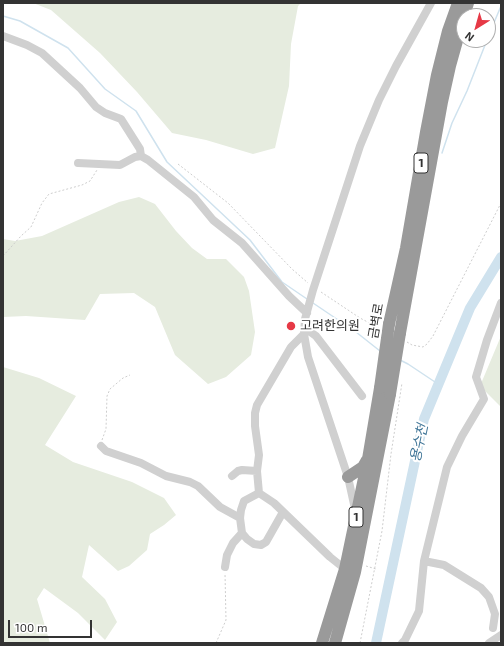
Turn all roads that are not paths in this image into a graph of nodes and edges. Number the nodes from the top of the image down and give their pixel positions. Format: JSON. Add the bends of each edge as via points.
{"nodes":[{"id":1,"x":431,"y":3,"type":"edge"},
{"id":2,"x":458,"y":3,"type":"edge"},
{"id":3,"x":3,"y":36,"type":"edge"},
{"id":4,"x":456,"y":45,"type":"edge"},
{"id":5,"x":141,"y":156,"type":"junction"},
{"id":6,"x":78,"y":163,"type":"dead end"},
{"id":7,"x":501,"y":303,"type":"edge"},
{"id":8,"x":307,"y":310,"type":"junction"},
{"id":9,"x":304,"y":331,"type":"junction"},
{"id":10,"x":385,"y":391,"type":"junction"},
{"id":11,"x":362,"y":396,"type":"dead end"},
{"id":12,"x":101,"y":446,"type":"road end"},
{"id":13,"x":368,"y":459,"type":"junction"},
{"id":14,"x":257,"y":471,"type":"junction"},
{"id":15,"x":232,"y":476,"type":"dead end"},
{"id":16,"x":348,"y":477,"type":"junction"},
{"id":17,"x":259,"y":493,"type":"junction"},
{"id":18,"x":283,"y":512,"type":"junction"},
{"id":19,"x":362,"y":514,"type":"junction"},
{"id":20,"x":240,"y":518,"type":"junction"},
{"id":21,"x":242,"y":533,"type":"junction"},
{"id":22,"x":424,"y":561,"type":"junction"},
{"id":23,"x":225,"y":567,"type":"road end"},
{"id":24,"x":345,"y":569,"type":"junction"},
{"id":25,"x":493,"y":628,"type":"dead end"},
{"id":26,"x":501,"y":634,"type":"edge"},
{"id":27,"x":322,"y":643,"type":"edge"},
{"id":28,"x":336,"y":643,"type":"edge"},
{"id":29,"x":402,"y":643,"type":"edge"},
{"id":30,"x":489,"y":643,"type":"edge"}],
"edges":[{"from":1,"to":8,"type":"street","via":[[379,100],[360,146]]},
{"from":2,"to":10,"type":"highway","name":"금벽로","number":"1","bridge":true,"via":[[437,75],[406,248],[386,327]]},
{"from":3,"to":5,"type":"street","via":[[42,53],[96,106],[121,119],[140,149]]},
{"from":4,"to":10,"type":"highway","name":"금벽로","number":"1","bridge":true,"via":[[442,102],[403,338]]},
{"from":5,"to":6,"type":"street","via":[[120,165]]},
{"from":5,"to":8,"type":"street","via":[[194,197],[213,220],[242,243],[289,296]]},
{"from":7,"to":22,"type":"street","via":[[476,377],[484,399],[462,436],[448,467]]},
{"from":8,"to":9,"type":"street"},
{"from":9,"to":11,"type":"street","via":[[316,336]]},
{"from":9,"to":14,"type":"street","via":[[291,347],[257,405],[254,426],[259,456]]},
{"from":9,"to":16,"type":"street","via":[[308,357]]},
{"from":10,"to":13,"type":"highway","name":"금벽로","number":"1"},
{"from":10,"to":19,"type":"highway","name":"금벽로","number":"1"},
{"from":12,"to":20,"type":"street","via":[[166,476],[198,486],[220,507]]},
{"from":13,"to":16,"type":"highway","via":[[363,467]]},
{"from":13,"to":19,"type":"highway","name":"금벽로","number":"1"},
{"from":14,"to":15,"type":"street","via":[[242,470]]},
{"from":14,"to":17,"type":"street"},
{"from":16,"to":19,"type":"street"},
{"from":17,"to":18,"type":"street"},
{"from":17,"to":20,"type":"street","via":[[244,501]]},
{"from":18,"to":21,"type":"street","via":[[266,542],[261,545],[254,544]]},
{"from":18,"to":24,"type":"street"},
{"from":19,"to":24,"type":"highway","name":"금벽로","number":"1"},
{"from":19,"to":28,"type":"highway","name":"금벽로","number":"1","via":[[355,572]]},
{"from":20,"to":21,"type":"street"},
{"from":21,"to":23,"type":"street","via":[[233,543]]},
{"from":22,"to":25,"type":"street","via":[[444,565],[480,588],[489,597],[495,614]]},
{"from":22,"to":29,"type":"street","via":[[419,611]]},
{"from":24,"to":27,"type":"highway","name":"금벽로","number":"1"},
{"from":26,"to":30,"type":"street"}]}
